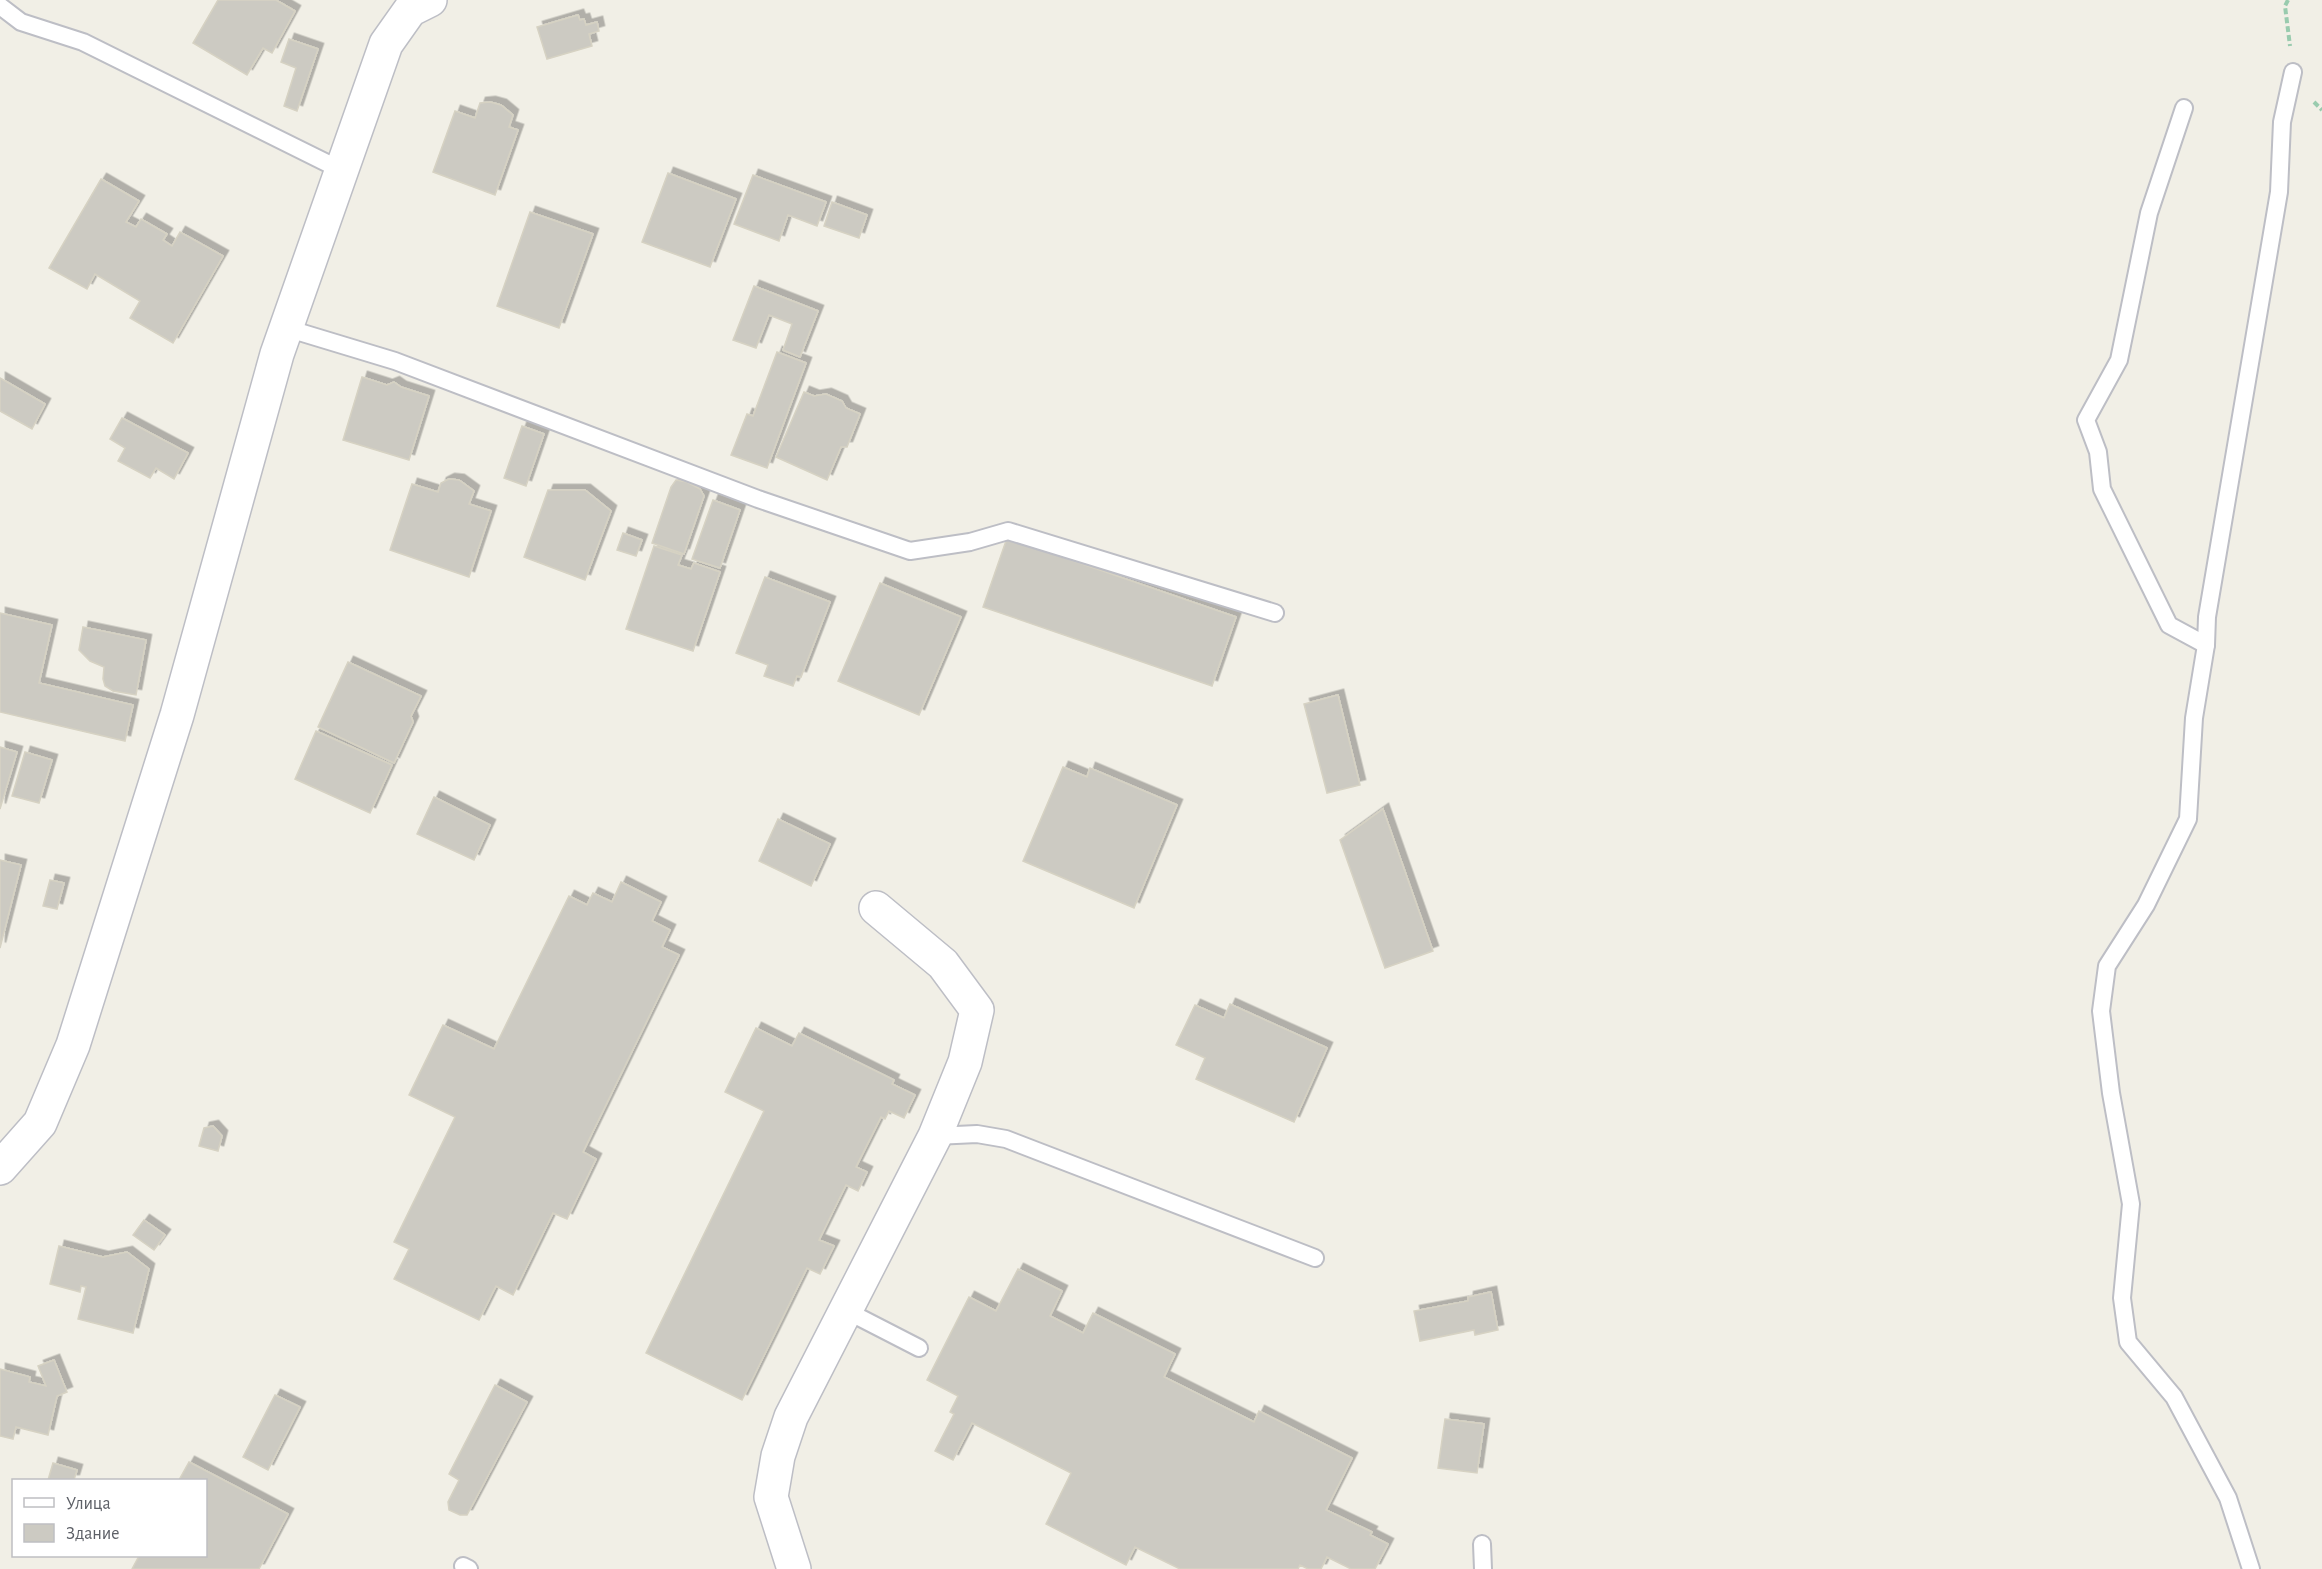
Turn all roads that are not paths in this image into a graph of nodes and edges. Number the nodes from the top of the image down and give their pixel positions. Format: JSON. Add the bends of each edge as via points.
{"nodes":[{"id":1,"x":430,"y":0,"type":"edge"},
{"id":2,"x":0,"y":6,"type":"edge"},
{"id":3,"x":2293,"y":72,"type":"dead end"},
{"id":4,"x":2184,"y":108,"type":"dead end"},
{"id":5,"x":341,"y":170,"type":"junction"},
{"id":6,"x":286,"y":328,"type":"junction"},
{"id":7,"x":1275,"y":612,"type":"dead end"},
{"id":8,"x":2206,"y":645,"type":"junction"},
{"id":9,"x":876,"y":908,"type":"dead end"},
{"id":10,"x":935,"y":1136,"type":"junction"},
{"id":11,"x":0,"y":1168,"type":"edge"},
{"id":12,"x":1315,"y":1258,"type":"dead end"},
{"id":13,"x":845,"y":1310,"type":"junction"},
{"id":14,"x":919,"y":1348,"type":"dead end"},
{"id":15,"x":1482,"y":1544,"type":"dead end"},
{"id":16,"x":794,"y":1569,"type":"edge"},
{"id":17,"x":1483,"y":1569,"type":"edge"},
{"id":18,"x":2251,"y":1569,"type":"edge"}],
"edges":[{"from":1,"to":5,"type":"street","via":[[410,10],[386,44]]},
{"from":2,"to":5,"type":"lane","via":[[21,22],[83,42]]},
{"from":3,"to":8,"type":"lane","via":[[2282,122],[2279,192],[2225,502]]},
{"from":4,"to":8,"type":"lane","via":[[2149,213],[2119,360],[2086,420],[2098,452],[2102,489],[2169,625]]},
{"from":5,"to":6,"type":"street"},
{"from":6,"to":7,"type":"lane","via":[[396,361],[758,499],[910,551],[970,542],[1008,531]]},
{"from":6,"to":11,"type":"street","via":[[177,715],[73,1045],[40,1123]]},
{"from":8,"to":18,"type":"lane","via":[[2194,718],[2188,819],[2146,905],[2107,966],[2101,1011],[2131,1204],[2122,1298],[2128,1342],[2174,1397],[2228,1498]]},
{"from":9,"to":10,"type":"street","via":[[943,964],[977,1010],[965,1062]]},
{"from":10,"to":12,"type":"lane","via":[[977,1134],[1006,1139]]},
{"from":10,"to":13,"type":"street"},
{"from":13,"to":14,"type":"lane"},
{"from":13,"to":16,"type":"street","via":[[791,1417],[778,1456],[771,1497]]},
{"from":15,"to":17,"type":"lane"}]}
